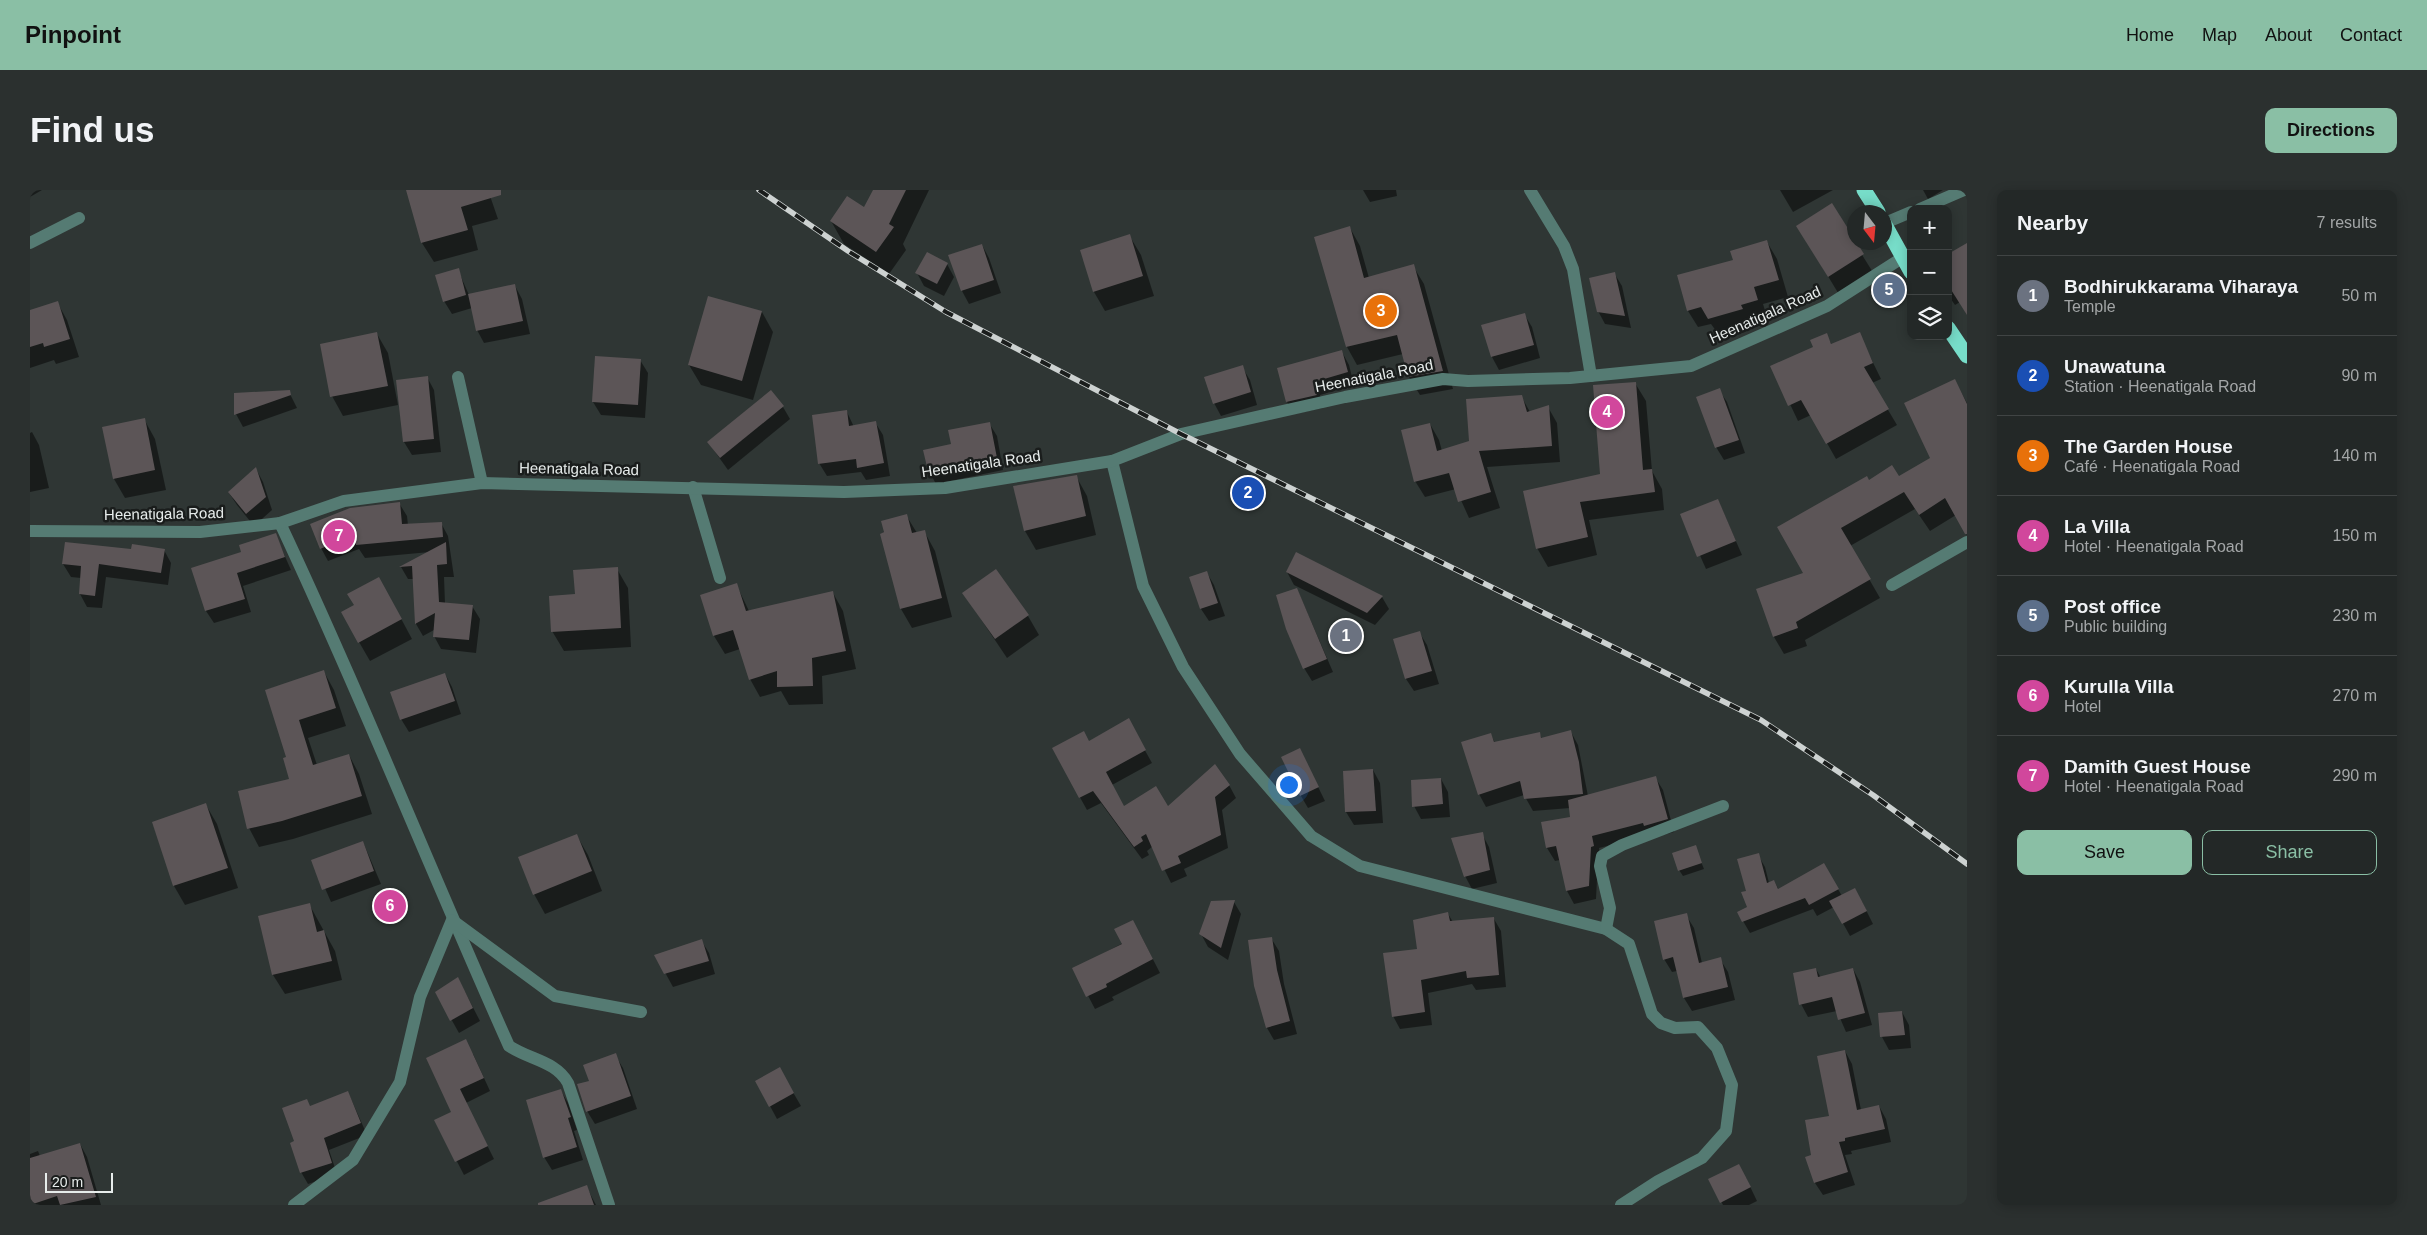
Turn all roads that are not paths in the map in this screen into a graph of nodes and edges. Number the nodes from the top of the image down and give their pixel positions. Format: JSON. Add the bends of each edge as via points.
{"nodes":[{"id":1,"x":1530,"y":190,"type":"edge"},
{"id":2,"x":1864,"y":190,"type":"edge"},
{"id":3,"x":1964,"y":190,"type":"edge"},
{"id":4,"x":1874,"y":205,"type":"edge"},
{"id":5,"x":1929,"y":205,"type":"edge"},
{"id":6,"x":1907,"y":214,"type":"edge"},
{"id":7,"x":79,"y":218,"type":"dead end"},
{"id":8,"x":1892,"y":220,"type":"edge"},
{"id":9,"x":1892,"y":237,"type":"edge"},
{"id":10,"x":30,"y":243,"type":"edge"},
{"id":11,"x":1902,"y":258,"type":"junction"},
{"id":12,"x":1907,"y":266,"type":"edge"},
{"id":13,"x":1952,"y":334,"type":"edge"},
{"id":14,"x":1967,"y":356,"type":"edge"},
{"id":15,"x":1591,"y":376,"type":"junction"},
{"id":16,"x":458,"y":377,"type":"dead end"},
{"id":17,"x":1112,"y":461,"type":"junction"},
{"id":18,"x":482,"y":483,"type":"junction"},
{"id":19,"x":693,"y":488,"type":"junction"},
{"id":20,"x":280,"y":523,"type":"junction"},
{"id":21,"x":30,"y":531,"type":"edge"},
{"id":22,"x":1967,"y":542,"type":"edge"},
{"id":23,"x":720,"y":578,"type":"dead end"},
{"id":24,"x":1892,"y":585,"type":"dead end"},
{"id":25,"x":1723,"y":806,"type":"dead end"},
{"id":26,"x":452,"y":920,"type":"junction"},
{"id":27,"x":1606,"y":929,"type":"junction"},
{"id":28,"x":641,"y":1012,"type":"dead end"},
{"id":29,"x":294,"y":1205,"type":"edge"},
{"id":30,"x":609,"y":1205,"type":"edge"},
{"id":31,"x":1621,"y":1205,"type":"edge"}],
"edges":[{"from":1,"to":15,"type":"street","via":[[1564,246],[1572,269]]},
{"from":2,"to":4,"type":"highway"},
{"from":3,"to":5,"type":"street"},
{"from":6,"to":8,"type":"street"},
{"from":7,"to":10,"type":"street"},
{"from":9,"to":11,"type":"highway"},
{"from":11,"to":12,"type":"highway"},
{"from":11,"to":15,"type":"street","name":"Heenatigala Road","via":[[1828,306],[1691,366]]},
{"from":13,"to":14,"type":"highway"},
{"from":15,"to":17,"type":"street","name":"Heenatigala Road","via":[[1468,381],[1443,379],[1180,434]]},
{"from":16,"to":18,"type":"street"},
{"from":17,"to":19,"type":"street","name":"Heenatigala Road","via":[[945,488],[844,492]]},
{"from":17,"to":27,"type":"street","via":[[1143,586],[1183,667],[1240,754],[1311,836],[1360,866]]},
{"from":18,"to":19,"type":"street","name":"Heenatigala Road"},
{"from":18,"to":20,"type":"street","name":"Heenatigala Road","via":[[344,501]]},
{"from":19,"to":23,"type":"street"},
{"from":20,"to":21,"type":"street","name":"Heenatigala Road","via":[[200,532]]},
{"from":20,"to":26,"type":"street","via":[[315,596]]},
{"from":22,"to":24,"type":"street"},
{"from":25,"to":27,"type":"street","via":[[1622,845],[1602,856],[1600,866],[1610,908]]},
{"from":26,"to":28,"type":"street","via":[[555,996]]},
{"from":26,"to":29,"type":"street","via":[[420,997],[400,1082],[353,1160]]},
{"from":26,"to":30,"type":"street","via":[[510,1046],[524,1056],[562,1072]]},
{"from":27,"to":31,"type":"street","via":[[1629,944],[1652,1014],[1661,1024],[1676,1028],[1698,1027],[1717,1048],[1732,1085],[1726,1131],[1702,1158]]}]}
